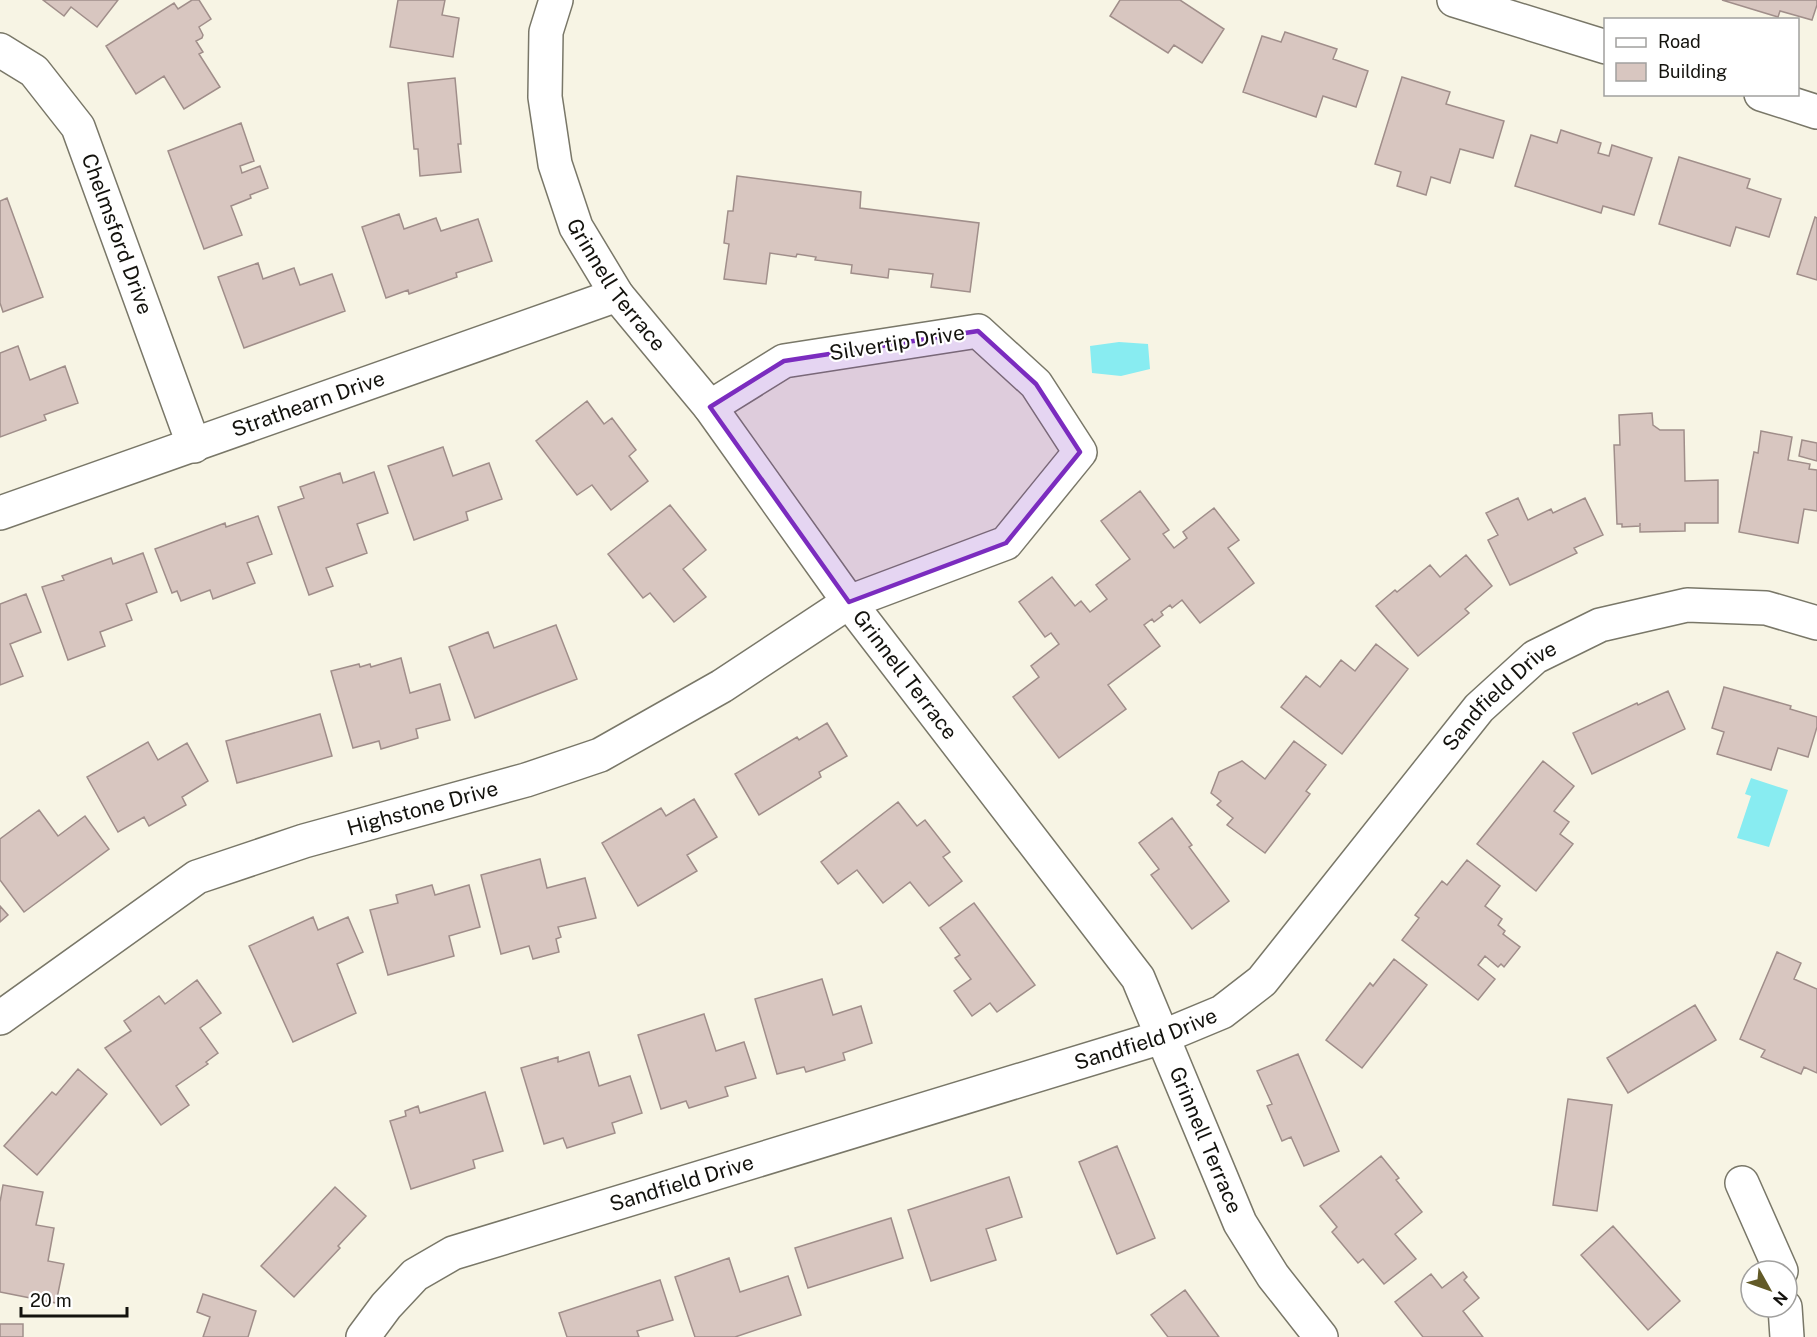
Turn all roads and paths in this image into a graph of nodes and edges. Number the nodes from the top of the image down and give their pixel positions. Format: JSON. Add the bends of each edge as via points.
{"nodes":[{"id":1,"x":556,"y":0,"type":"edge"},
{"id":2,"x":1454,"y":0,"type":"edge"},
{"id":3,"x":1604,"y":47,"type":"edge"},
{"id":4,"x":0,"y":50,"type":"edge"},
{"id":5,"x":1767,"y":96,"type":"edge"},
{"id":6,"x":1817,"y":112,"type":"edge"},
{"id":7,"x":617,"y":295,"type":"junction"},
{"id":8,"x":710,"y":407,"type":"junction"},
{"id":9,"x":194,"y":446,"type":"junction"},
{"id":10,"x":0,"y":513,"type":"edge"},
{"id":11,"x":849,"y":602,"type":"junction"},
{"id":12,"x":1817,"y":623,"type":"edge"},
{"id":13,"x":0,"y":1018,"type":"edge"},
{"id":14,"x":1162,"y":1037,"type":"junction"},
{"id":15,"x":1742,"y":1183,"type":"dead end"},
{"id":16,"x":1777,"y":1259,"type":"edge"},
{"id":17,"x":1786,"y":1319,"type":"edge"},
{"id":18,"x":363,"y":1337,"type":"edge"},
{"id":19,"x":1321,"y":1337,"type":"edge"},
{"id":20,"x":1788,"y":1337,"type":"edge"}],
"edges":[{"from":1,"to":7,"type":"street","name":"Grinnell Terrace","via":[[546,32],[545,97],[555,164],[576,227]]},
{"from":2,"to":3,"type":"street"},
{"from":4,"to":9,"type":"street","name":"Chelmsford Drive","via":[[34,71],[78,127]]},
{"from":5,"to":6,"type":"street"},
{"from":7,"to":8,"type":"street","name":"Grinnell Terrace"},
{"from":7,"to":9,"type":"street","name":"Strathearn Drive"},
{"from":8,"to":11,"type":"street","name":"Grinnell Terrace"},
{"from":8,"to":11,"type":"street","name":"Silvertip Drive","via":[[784,361],[978,331],[1036,384],[1080,452],[1006,543]]},
{"from":9,"to":10,"type":"street","name":"Strathearn Drive"},
{"from":11,"to":13,"type":"street","name":"Highstone Drive","via":[[722,686],[600,755],[526,780],[304,841],[197,877]]},
{"from":11,"to":14,"type":"street","name":"Grinnell Terrace","via":[[1137,978]]},
{"from":12,"to":14,"type":"street","name":"Sandfield Drive","via":[[1766,608],[1687,605],[1600,625],[1535,657],[1479,708],[1262,981],[1222,1012]]},
{"from":14,"to":18,"type":"street","name":"Sandfield Drive","via":[[453,1253],[415,1275]]},
{"from":14,"to":19,"type":"street","name":"Grinnell Terrace","via":[[1240,1223]]},
{"from":15,"to":16,"type":"street"},
{"from":17,"to":20,"type":"street"}]}
